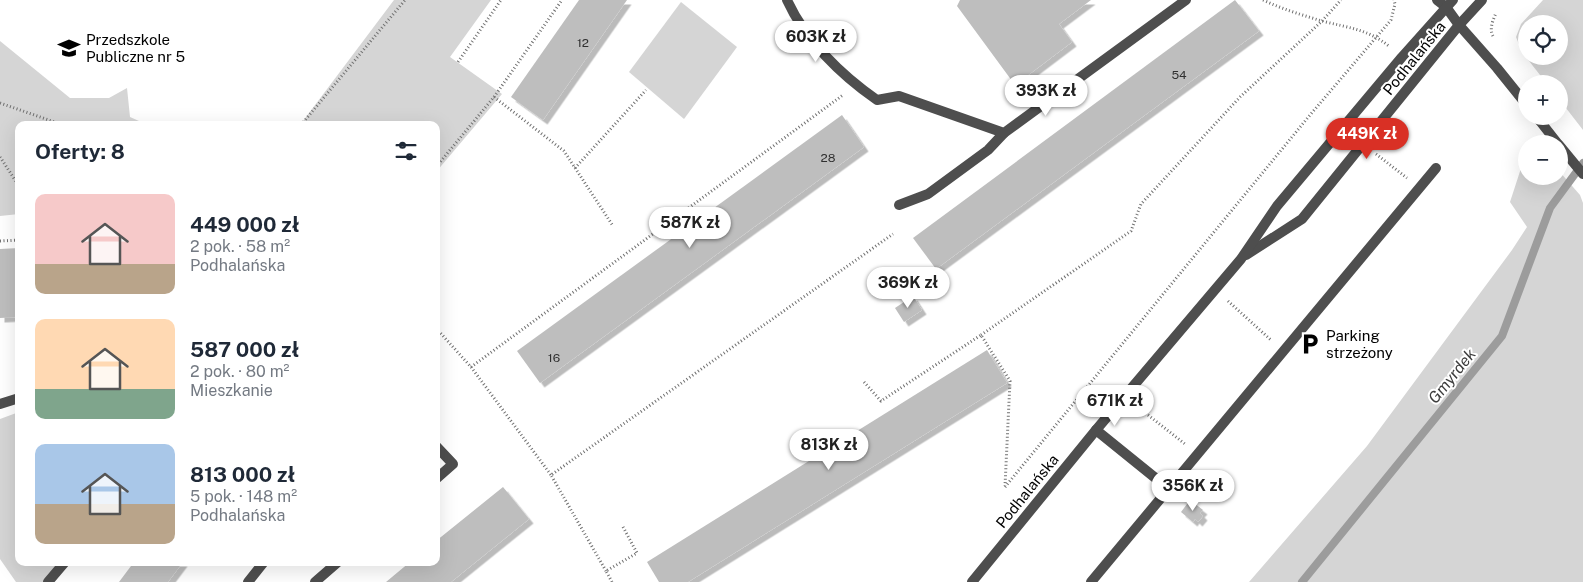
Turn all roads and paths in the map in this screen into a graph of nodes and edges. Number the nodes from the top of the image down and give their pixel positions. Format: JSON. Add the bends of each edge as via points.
{"nodes":[{"id":1,"x":405,"y":0,"type":"edge"},
{"id":2,"x":501,"y":0,"type":"edge"},
{"id":3,"x":562,"y":0,"type":"edge"},
{"id":4,"x":787,"y":0,"type":"edge"},
{"id":5,"x":1186,"y":0,"type":"edge"},
{"id":6,"x":1263,"y":0,"type":"edge"},
{"id":7,"x":1341,"y":0,"type":"edge"},
{"id":8,"x":1394,"y":0,"type":"edge"},
{"id":9,"x":1437,"y":0,"type":"edge"},
{"id":10,"x":1482,"y":0,"type":"edge"},
{"id":11,"x":1448,"y":2,"type":"edge"},
{"id":12,"x":1498,"y":8,"type":"dead end"},
{"id":13,"x":1322,"y":21,"type":"junction"},
{"id":14,"x":1459,"y":25,"type":"junction"},
{"id":15,"x":1377,"y":36,"type":"junction"},
{"id":16,"x":1495,"y":39,"type":"dead end"},
{"id":17,"x":458,"y":62,"type":"dead end"},
{"id":18,"x":856,"y":86,"type":"junction"},
{"id":19,"x":646,"y":90,"type":"dead end"},
{"id":20,"x":1518,"y":94,"type":"edge"},
{"id":21,"x":494,"y":97,"type":"junction"},
{"id":22,"x":0,"y":103,"type":"edge"},
{"id":23,"x":52,"y":121,"type":"edge"},
{"id":24,"x":304,"y":121,"type":"edge"},
{"id":25,"x":1543,"y":125,"type":"edge"},
{"id":26,"x":1004,"y":133,"type":"junction"},
{"id":27,"x":1551,"y":135,"type":"edge"},
{"id":28,"x":1376,"y":154,"type":"dead end"},
{"id":29,"x":1568,"y":156,"type":"edge"},
{"id":30,"x":0,"y":157,"type":"edge"},
{"id":31,"x":440,"y":162,"type":"edge"},
{"id":32,"x":575,"y":168,"type":"junction"},
{"id":33,"x":1436,"y":168,"type":"dead end"},
{"id":34,"x":1583,"y":174,"type":"edge"},
{"id":35,"x":15,"y":180,"type":"edge"},
{"id":36,"x":1419,"y":189,"type":"junction"},
{"id":37,"x":899,"y":205,"type":"dead end"},
{"id":38,"x":613,"y":226,"type":"dead end"},
{"id":39,"x":893,"y":234,"type":"dead end"},
{"id":40,"x":15,"y":240,"type":"edge"},
{"id":41,"x":0,"y":242,"type":"edge"},
{"id":42,"x":1241,"y":258,"type":"junction"},
{"id":43,"x":1228,"y":301,"type":"dead end"},
{"id":44,"x":440,"y":332,"type":"edge"},
{"id":45,"x":981,"y":335,"type":"junction"},
{"id":46,"x":1283,"y":352,"type":"junction"},
{"id":47,"x":471,"y":367,"type":"junction"},
{"id":48,"x":864,"y":382,"type":"dead end"},
{"id":49,"x":15,"y":399,"type":"edge"},
{"id":50,"x":0,"y":404,"type":"edge"},
{"id":51,"x":1148,"y":415,"type":"dead end"},
{"id":52,"x":1096,"y":430,"type":"junction"},
{"id":53,"x":440,"y":450,"type":"edge"},
{"id":54,"x":1198,"y":454,"type":"junction"},
{"id":55,"x":551,"y":474,"type":"junction"},
{"id":56,"x":440,"y":475,"type":"edge"},
{"id":57,"x":1168,"y":489,"type":"junction"},
{"id":58,"x":622,"y":526,"type":"dead end"},
{"id":59,"x":62,"y":566,"type":"edge"},
{"id":60,"x":261,"y":566,"type":"edge"},
{"id":61,"x":333,"y":566,"type":"edge"},
{"id":62,"x":606,"y":571,"type":"junction"},
{"id":63,"x":48,"y":582,"type":"edge"},
{"id":64,"x":248,"y":582,"type":"edge"},
{"id":65,"x":315,"y":582,"type":"edge"},
{"id":66,"x":612,"y":582,"type":"edge"},
{"id":67,"x":972,"y":582,"type":"edge"},
{"id":68,"x":1091,"y":582,"type":"edge"}],
"edges":[{"from":1,"to":24,"type":"path"},
{"from":2,"to":17,"type":"path"},
{"from":3,"to":21,"type":"path"},
{"from":4,"to":18,"type":"street","via":[[818,47]]},
{"from":5,"to":26,"type":"street"},
{"from":6,"to":13,"type":"path"},
{"from":7,"to":13,"type":"path"},
{"from":8,"to":15,"type":"path","via":[[1391,20]]},
{"from":9,"to":11,"type":"street"},
{"from":10,"to":14,"type":"street","name":"Podhalańska"},
{"from":11,"to":14,"type":"street"},
{"from":11,"to":42,"type":"street","name":"Podhalańska","via":[[1277,206]]},
{"from":12,"to":16,"type":"path","via":[[1492,20],[1491,33]]},
{"from":13,"to":15,"type":"path"},
{"from":13,"to":45,"type":"path","via":[[1240,97],[1141,204],[1131,232]]},
{"from":14,"to":20,"type":"street"},
{"from":14,"to":42,"type":"street","name":"Podhalańska","via":[[1302,219]]},
{"from":15,"to":45,"type":"path","via":[[1005,487],[1010,381]]},
{"from":18,"to":26,"type":"street","via":[[877,100],[899,96]]},
{"from":18,"to":47,"type":"path"},
{"from":19,"to":32,"type":"path"},
{"from":21,"to":31,"type":"path"},
{"from":21,"to":32,"type":"path","via":[[564,151]]},
{"from":22,"to":23,"type":"path"},
{"from":25,"to":27,"type":"street"},
{"from":26,"to":37,"type":"street","via":[[988,150],[928,194]]},
{"from":28,"to":36,"type":"path"},
{"from":29,"to":34,"type":"street"},
{"from":30,"to":35,"type":"path"},
{"from":32,"to":38,"type":"path"},
{"from":33,"to":36,"type":"street"},
{"from":36,"to":46,"type":"street"},
{"from":39,"to":55,"type":"path"},
{"from":40,"to":41,"type":"path"},
{"from":42,"to":52,"type":"street","name":"Podhalańska"},
{"from":43,"to":46,"type":"path"},
{"from":44,"to":47,"type":"path"},
{"from":45,"to":48,"type":"path","via":[[881,401]]},
{"from":46,"to":54,"type":"street"},
{"from":47,"to":55,"type":"path"},
{"from":49,"to":50,"type":"street"},
{"from":51,"to":54,"type":"path"},
{"from":52,"to":57,"type":"street"},
{"from":52,"to":67,"type":"street","name":"Podhalańska"},
{"from":53,"to":56,"type":"street","via":[[453,464]]},
{"from":54,"to":57,"type":"street"},
{"from":55,"to":62,"type":"path"},
{"from":57,"to":68,"type":"street"},
{"from":58,"to":62,"type":"path","via":[[637,552]]},
{"from":59,"to":63,"type":"street"},
{"from":60,"to":64,"type":"street"},
{"from":61,"to":65,"type":"street"},
{"from":62,"to":66,"type":"path"}]}
